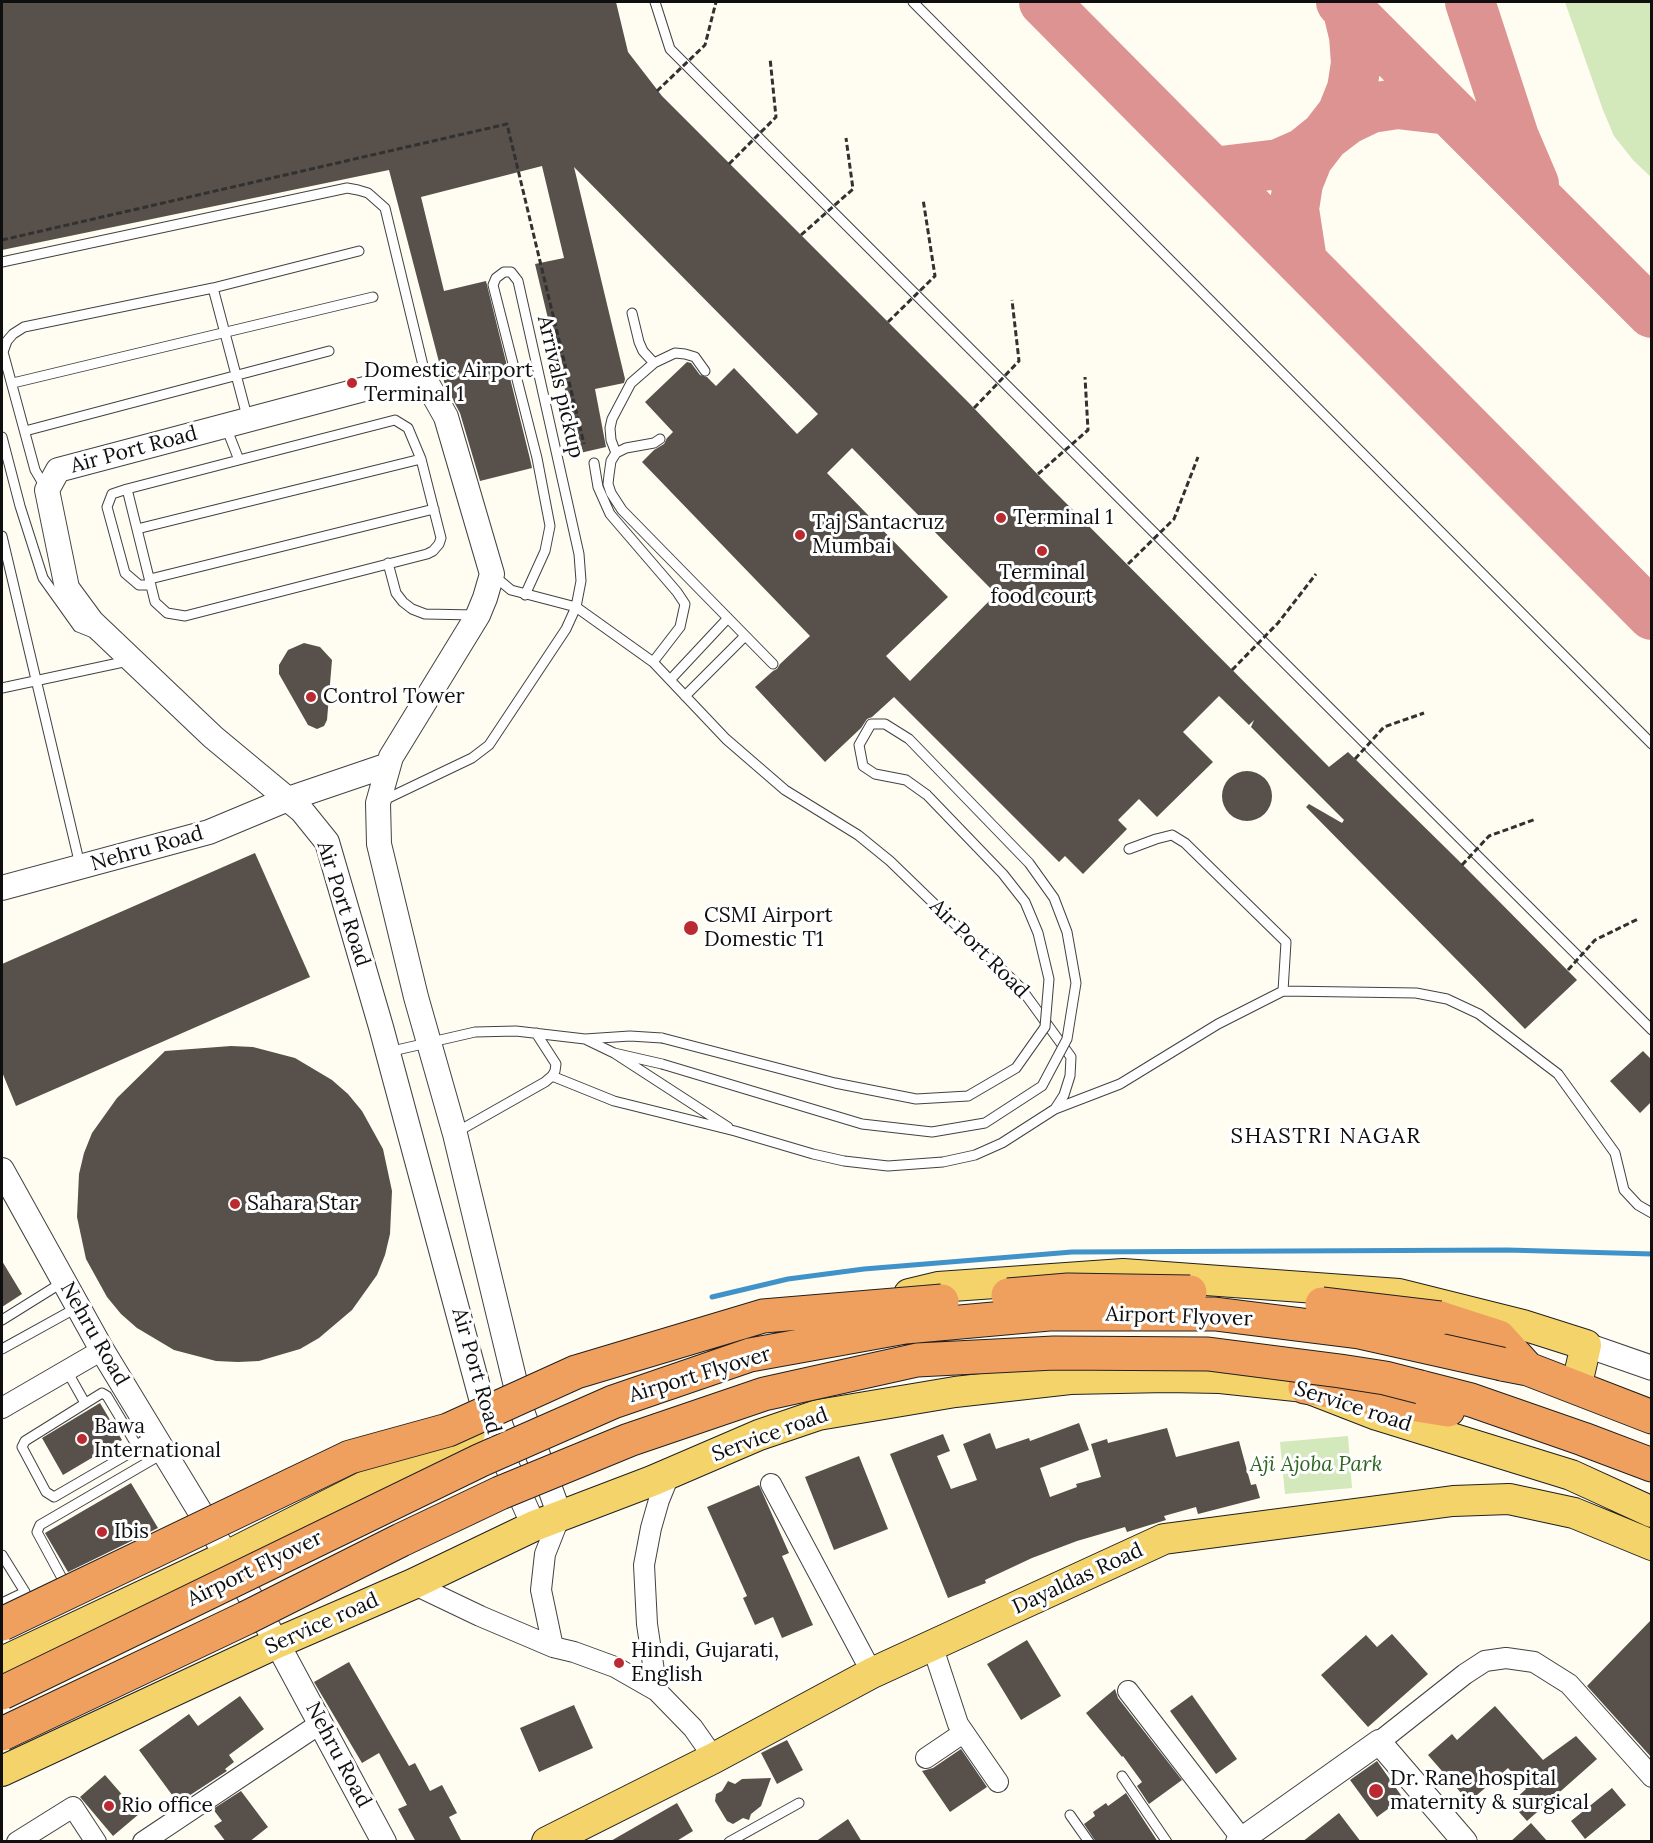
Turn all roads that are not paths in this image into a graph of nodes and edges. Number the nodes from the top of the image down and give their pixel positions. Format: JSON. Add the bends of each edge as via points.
{"nodes":[{"id":1,"x":655,"y":2,"type":"edge"},
{"id":2,"x":913,"y":2,"type":"edge"},
{"id":3,"x":359,"y":251,"type":"dead end"},
{"id":4,"x":2,"y":262,"type":"edge"},
{"id":5,"x":213,"y":288,"type":"junction"},
{"id":6,"x":373,"y":297,"type":"dead end"},
{"id":7,"x":632,"y":313,"type":"dead end"},
{"id":8,"x":224,"y":331,"type":"junction"},
{"id":9,"x":329,"y":351,"type":"dead end"},
{"id":10,"x":654,"y":363,"type":"junction"},
{"id":11,"x":705,"y":371,"type":"dead end"},
{"id":12,"x":236,"y":377,"type":"junction"},
{"id":13,"x":13,"y":383,"type":"junction"},
{"id":14,"x":428,"y":385,"type":"junction"},
{"id":15,"x":237,"y":423,"type":"junction"},
{"id":16,"x":25,"y":431,"type":"junction"},
{"id":17,"x":2,"y":437,"type":"edge"},
{"id":18,"x":660,"y":439,"type":"dead end"},
{"id":19,"x":616,"y":453,"type":"junction"},
{"id":20,"x":421,"y":459,"type":"junction"},
{"id":21,"x":239,"y":460,"type":"junction"},
{"id":22,"x":594,"y":462,"type":"dead end"},
{"id":23,"x":127,"y":489,"type":"junction"},
{"id":24,"x":47,"y":490,"type":"junction"},
{"id":25,"x":434,"y":509,"type":"junction"},
{"id":26,"x":137,"y":529,"type":"junction"},
{"id":27,"x":2,"y":536,"type":"edge"},
{"id":28,"x":388,"y":563,"type":"junction"},
{"id":29,"x":492,"y":574,"type":"junction"},
{"id":30,"x":151,"y":582,"type":"junction"},
{"id":31,"x":525,"y":595,"type":"junction"},
{"id":32,"x":576,"y":607,"type":"junction"},
{"id":33,"x":478,"y":615,"type":"junction"},
{"id":34,"x":728,"y":618,"type":"junction"},
{"id":35,"x":745,"y":636,"type":"junction"},
{"id":36,"x":125,"y":652,"type":"junction"},
{"id":37,"x":653,"y":662,"type":"junction"},
{"id":38,"x":772,"y":664,"type":"dead end"},
{"id":39,"x":670,"y":680,"type":"junction"},
{"id":40,"x":36,"y":681,"type":"junction"},
{"id":41,"x":2,"y":688,"type":"edge"},
{"id":42,"x":685,"y":696,"type":"junction"},
{"id":43,"x":1652,"y":744,"type":"edge"},
{"id":44,"x":388,"y":765,"type":"junction"},
{"id":45,"x":288,"y":799,"type":"junction"},
{"id":46,"x":378,"y":802,"type":"junction"},
{"id":47,"x":1129,"y":849,"type":"dead end"},
{"id":48,"x":80,"y":868,"type":"junction"},
{"id":49,"x":2,"y":888,"type":"edge"},
{"id":50,"x":1283,"y":991,"type":"junction"},
{"id":51,"x":1652,"y":1030,"type":"edge"},
{"id":52,"x":536,"y":1033,"type":"junction"},
{"id":53,"x":585,"y":1039,"type":"junction"},
{"id":54,"x":430,"y":1042,"type":"junction"},
{"id":55,"x":388,"y":1052,"type":"junction"},
{"id":56,"x":614,"y":1053,"type":"junction"},
{"id":57,"x":552,"y":1076,"type":"junction"},
{"id":58,"x":1055,"y":1109,"type":"junction"},
{"id":59,"x":735,"y":1131,"type":"junction"},
{"id":60,"x":455,"y":1134,"type":"junction"},
{"id":61,"x":2,"y":1170,"type":"edge"},
{"id":62,"x":1652,"y":1213,"type":"edge"},
{"id":63,"x":64,"y":1282,"type":"junction"},
{"id":64,"x":78,"y":1307,"type":"junction"},
{"id":65,"x":2,"y":1320,"type":"edge"},
{"id":66,"x":1586,"y":1345,"type":"junction"},
{"id":67,"x":2,"y":1349,"type":"edge"},
{"id":68,"x":102,"y":1350,"type":"junction"},
{"id":69,"x":1515,"y":1367,"type":"junction"},
{"id":70,"x":1652,"y":1368,"type":"edge"},
{"id":71,"x":67,"y":1371,"type":"junction"},
{"id":72,"x":1305,"y":1387,"type":"junction"},
{"id":73,"x":1576,"y":1388,"type":"junction"},
{"id":74,"x":1471,"y":1400,"type":"junction"},
{"id":75,"x":85,"y":1403,"type":"junction"},
{"id":76,"x":2,"y":1408,"type":"edge"},
{"id":77,"x":522,"y":1411,"type":"junction"},
{"id":78,"x":1652,"y":1417,"type":"edge"},
{"id":79,"x":488,"y":1424,"type":"junction"},
{"id":80,"x":152,"y":1445,"type":"junction"},
{"id":81,"x":1652,"y":1465,"type":"edge"},
{"id":82,"x":670,"y":1473,"type":"junction"},
{"id":83,"x":771,"y":1484,"type":"dead end"},
{"id":84,"x":1652,"y":1512,"type":"edge"},
{"id":85,"x":547,"y":1521,"type":"junction"},
{"id":86,"x":142,"y":1545,"type":"dead end"},
{"id":87,"x":1652,"y":1545,"type":"edge"},
{"id":88,"x":2,"y":1556,"type":"edge"},
{"id":89,"x":227,"y":1556,"type":"junction"},
{"id":90,"x":413,"y":1584,"type":"junction"},
{"id":91,"x":2,"y":1603,"type":"edge"},
{"id":92,"x":86,"y":1623,"type":"junction"},
{"id":93,"x":2,"y":1624,"type":"edge"},
{"id":94,"x":277,"y":1643,"type":"junction"},
{"id":95,"x":932,"y":1646,"type":"junction"},
{"id":96,"x":553,"y":1647,"type":"junction"},
{"id":97,"x":2,"y":1662,"type":"edge"},
{"id":98,"x":872,"y":1673,"type":"junction"},
{"id":99,"x":1128,"y":1690,"type":"dead end"},
{"id":100,"x":657,"y":1691,"type":"junction"},
{"id":101,"x":2,"y":1693,"type":"edge"},
{"id":102,"x":129,"y":1712,"type":"junction"},
{"id":103,"x":321,"y":1723,"type":"junction"},
{"id":104,"x":963,"y":1733,"type":"junction"},
{"id":105,"x":2,"y":1734,"type":"edge"},
{"id":106,"x":1378,"y":1742,"type":"junction"},
{"id":107,"x":714,"y":1758,"type":"junction"},
{"id":108,"x":926,"y":1758,"type":"dead end"},
{"id":109,"x":2,"y":1772,"type":"edge"},
{"id":110,"x":1122,"y":1776,"type":"dead end"},
{"id":111,"x":1652,"y":1777,"type":"edge"},
{"id":112,"x":998,"y":1782,"type":"dead end"},
{"id":113,"x":799,"y":1803,"type":"dead end"},
{"id":114,"x":1070,"y":1815,"type":"dead end"},
{"id":115,"x":1240,"y":1840,"type":"edge"},
{"id":116,"x":16,"y":1842,"type":"edge"},
{"id":117,"x":96,"y":1842,"type":"edge"},
{"id":118,"x":143,"y":1842,"type":"edge"},
{"id":119,"x":384,"y":1842,"type":"edge"},
{"id":120,"x":547,"y":1842,"type":"edge"},
{"id":121,"x":729,"y":1842,"type":"edge"},
{"id":122,"x":1089,"y":1842,"type":"edge"},
{"id":123,"x":1167,"y":1842,"type":"edge"},
{"id":124,"x":1465,"y":1842,"type":"edge"}],
"edges":[{"from":1,"to":51,"type":"lane","via":[[670,49]]},
{"from":2,"to":43,"type":"lane"},
{"from":3,"to":5,"type":"lane"},
{"from":4,"to":14,"type":"lane","via":[[346,188],[358,190],[368,193],[385,208]]},
{"from":5,"to":8,"type":"lane"},
{"from":5,"to":13,"type":"lane","via":[[24,327],[13,334],[3,352]]},
{"from":6,"to":8,"type":"lane"},
{"from":7,"to":10,"type":"lane","via":[[639,342]]},
{"from":8,"to":12,"type":"lane"},
{"from":8,"to":13,"type":"lane"},
{"from":9,"to":12,"type":"lane"},
{"from":10,"to":11,"type":"lane","via":[[675,353],[685,354],[694,357]]},
{"from":10,"to":19,"type":"lane","via":[[631,383],[612,419],[611,440]]},
{"from":12,"to":15,"type":"lane"},
{"from":12,"to":16,"type":"lane"},
{"from":13,"to":16,"type":"lane"},
{"from":14,"to":15,"type":"street","name":"Air Port Road","via":[[406,378]]},
{"from":14,"to":29,"type":"street","via":[[446,417]]},
{"from":15,"to":21,"type":"lane"},
{"from":15,"to":24,"type":"street","name":"Air Port Road","via":[[58,470]]},
{"from":16,"to":24,"type":"lane","via":[[35,470]]},
{"from":17,"to":36,"type":"lane","via":[[43,578],[78,627]]},
{"from":18,"to":19,"type":"lane"},
{"from":19,"to":34,"type":"lane","via":[[608,484],[617,503]]},
{"from":20,"to":21,"type":"lane","via":[[408,428],[394,420]]},
{"from":20,"to":25,"type":"lane"},
{"from":20,"to":26,"type":"lane"},
{"from":21,"to":23,"type":"lane"},
{"from":22,"to":37,"type":"lane","via":[[598,487],[610,514],[686,604],[680,627]]},
{"from":23,"to":26,"type":"lane"},
{"from":23,"to":30,"type":"lane","via":[[112,494],[107,507],[125,573],[139,585]]},
{"from":24,"to":36,"type":"street","name":"Air Port Road","via":[[67,588],[92,621]]},
{"from":25,"to":28,"type":"lane","via":[[439,544],[433,551]]},
{"from":25,"to":30,"type":"lane"},
{"from":26,"to":30,"type":"lane"},
{"from":27,"to":40,"type":"lane"},
{"from":28,"to":30,"type":"lane","via":[[185,616],[174,616],[159,607]]},
{"from":28,"to":33,"type":"lane","via":[[396,593],[412,609],[425,614]]},
{"from":29,"to":31,"type":"lane","via":[[511,590]]},
{"from":29,"to":33,"type":"street","name":"Air Port Road"},
{"from":31,"to":32,"type":"lane","name":"Air Port Road"},
{"from":31,"to":32,"type":"lane","name":"Arrivals pickup","via":[[550,526],[537,458],[493,285],[504,272],[511,272],[518,281],[579,554],[581,581]]},
{"from":32,"to":37,"type":"lane","name":"Air Port Road"},
{"from":32,"to":46,"type":"lane","name":"Arrivals pickup","via":[[566,629],[489,745],[472,758]]},
{"from":33,"to":44,"type":"street","name":"Air Port Road"},
{"from":34,"to":35,"type":"lane"},
{"from":34,"to":39,"type":"lane"},
{"from":35,"to":38,"type":"lane"},
{"from":35,"to":42,"type":"lane"},
{"from":36,"to":40,"type":"lane"},
{"from":36,"to":45,"type":"street","name":"Air Port Road","via":[[213,737]]},
{"from":37,"to":39,"type":"lane","name":"Air Port Road"},
{"from":39,"to":42,"type":"lane","name":"Air Port Road"},
{"from":40,"to":41,"type":"lane"},
{"from":40,"to":48,"type":"lane"},
{"from":42,"to":58,"type":"lane","name":"Air Port Road","via":[[726,740],[784,790],[890,861],[1020,987],[1071,1058],[1070,1076]]},
{"from":44,"to":45,"type":"street","name":"Nehru Road"},
{"from":44,"to":46,"type":"street","name":"Air Port Road"},
{"from":45,"to":48,"type":"street","name":"Nehru Road","via":[[209,832]]},
{"from":45,"to":55,"type":"street","name":"Air Port Road","via":[[327,842]]},
{"from":46,"to":54,"type":"street","name":"Air Port Road","via":[[379,844]]},
{"from":47,"to":50,"type":"lane","via":[[1172,835],[1185,843],[1286,942]]},
{"from":48,"to":49,"type":"street","name":"Nehru Road"},
{"from":50,"to":58,"type":"lane","via":[[1218,1024],[1120,1084]]},
{"from":50,"to":62,"type":"lane","via":[[1416,993],[1447,999],[1479,1014],[1558,1074],[1615,1153],[1624,1190]]},
{"from":52,"to":53,"type":"lane"},
{"from":52,"to":54,"type":"lane","via":[[476,1032]]},
{"from":52,"to":57,"type":"lane","via":[[556,1064]]},
{"from":53,"to":56,"type":"lane"},
{"from":53,"to":56,"type":"lane","bridge":true,"via":[[662,1038],[835,1083],[916,1099],[968,1096],[1016,1068],[1045,1027],[1049,979],[1038,933],[1025,902],[927,795],[906,780],[875,774],[863,766],[859,745],[871,724],[885,723],[909,739],[1029,863],[1054,898],[1067,932],[1076,983],[1067,1039],[1042,1086],[985,1123],[932,1132],[862,1124]]},
{"from":54,"to":55,"type":"lane"},
{"from":54,"to":60,"type":"street","name":"Air Port Road"},
{"from":55,"to":79,"type":"street","name":"Air Port Road"},
{"from":56,"to":59,"type":"lane"},
{"from":57,"to":59,"type":"lane","via":[[614,1101]]},
{"from":57,"to":60,"type":"lane"},
{"from":58,"to":59,"type":"lane","via":[[1002,1143],[975,1155],[888,1166],[813,1154]]},
{"from":60,"to":77,"type":"street","name":"Air Port Road"},
{"from":61,"to":63,"type":"street","name":"Nehru Road"},
{"from":63,"to":64,"type":"street","name":"Nehru Road"},
{"from":63,"to":65,"type":"lane"},
{"from":64,"to":67,"type":"lane"},
{"from":64,"to":68,"type":"street","name":"Nehru Road"},
{"from":66,"to":70,"type":"street"},
{"from":66,"to":73,"type":"main road"},
{"from":66,"to":77,"type":"main road","via":[[1399,1294],[1123,1274],[938,1287],[750,1329],[609,1371]]},
{"from":68,"to":71,"type":"street"},
{"from":68,"to":80,"type":"street","name":"Nehru Road"},
{"from":69,"to":73,"type":"highway","name":"Airport Flyover"},
{"from":69,"to":93,"type":"highway","bridge":true,"via":[[1499,1337],[1440,1318],[1197,1293],[1068,1290],[763,1316],[576,1372],[448,1430],[350,1457]]},
{"from":69,"to":101,"type":"highway","name":"Airport Flyover","bridge":true,"via":[[1359,1332],[1215,1314],[1049,1314],[904,1327],[750,1355],[613,1402],[481,1460]]},
{"from":71,"to":75,"type":"lane"},
{"from":71,"to":76,"type":"street"},
{"from":72,"to":74,"type":"highway","via":[[1446,1411]]},
{"from":72,"to":82,"type":"main road","name":"Service road","via":[[1167,1377],[1070,1379],[955,1392],[818,1415]]},
{"from":72,"to":84,"type":"main road","name":"Service road","via":[[1377,1415],[1571,1475]]},
{"from":73,"to":78,"type":"highway","name":"Airport Flyover"},
{"from":74,"to":81,"type":"highway","name":"Airport Flyover"},
{"from":74,"to":105,"type":"highway","name":"Airport Flyover","bridge":true,"via":[[1385,1378],[1208,1354],[1054,1353],[917,1360],[764,1394],[629,1440],[500,1493]]},
{"from":75,"to":80,"type":"lane","via":[[105,1394]]},
{"from":75,"to":80,"type":"lane","via":[[22,1445],[49,1495],[56,1496],[135,1450]]},
{"from":77,"to":79,"type":"main road"},
{"from":77,"to":85,"type":"street","name":"Air Port Road"},
{"from":79,"to":85,"type":"street","name":"Air Port Road"},
{"from":79,"to":89,"type":"main road"},
{"from":80,"to":86,"type":"lane","via":[[40,1525],[37,1532],[63,1580],[76,1584]]},
{"from":80,"to":89,"type":"street","name":"Nehru Road","via":[[195,1515]]},
{"from":82,"to":85,"type":"main road","name":"Service road"},
{"from":82,"to":100,"type":"street","via":[[656,1509],[644,1565],[647,1624]]},
{"from":83,"to":98,"type":"street"},
{"from":85,"to":90,"type":"main road","name":"Service road"},
{"from":85,"to":96,"type":"street","via":[[541,1590]]},
{"from":87,"to":95,"type":"main road","name":"Dayaldas Road","via":[[1574,1513],[1509,1499],[1453,1502],[1164,1539]]},
{"from":88,"to":91,"type":"lane","via":[[26,1592]]},
{"from":89,"to":92,"type":"main road"},
{"from":89,"to":94,"type":"street","name":"Nehru Road"},
{"from":90,"to":94,"type":"main road","name":"Service road"},
{"from":90,"to":96,"type":"street"},
{"from":92,"to":97,"type":"main road"},
{"from":92,"to":102,"type":"main road"},
{"from":94,"to":102,"type":"main road","name":"Service road"},
{"from":94,"to":103,"type":"street","name":"Nehru Road"},
{"from":95,"to":98,"type":"main road","name":"Dayaldas Road"},
{"from":95,"to":104,"type":"street"},
{"from":96,"to":100,"type":"street","via":[[615,1667]]},
{"from":98,"to":107,"type":"main road","name":"Dayaldas Road"},
{"from":99,"to":115,"type":"street"},
{"from":100,"to":107,"type":"street","via":[[693,1728]]},
{"from":102,"to":109,"type":"main road","name":"Service road"},
{"from":103,"to":118,"type":"street"},
{"from":103,"to":119,"type":"street","name":"Nehru Road"},
{"from":104,"to":108,"type":"street"},
{"from":104,"to":112,"type":"street"},
{"from":106,"to":111,"type":"street","via":[[1465,1674],[1485,1661],[1506,1658],[1534,1662],[1569,1684]]},
{"from":106,"to":115,"type":"street"},
{"from":106,"to":124,"type":"street"},
{"from":107,"to":120,"type":"main road","name":"Dayaldas Road"},
{"from":110,"to":123,"type":"lane"},
{"from":113,"to":121,"type":"lane"},
{"from":114,"to":122,"type":"lane"},
{"from":116,"to":117,"type":"street","via":[[73,1808]]}]}
